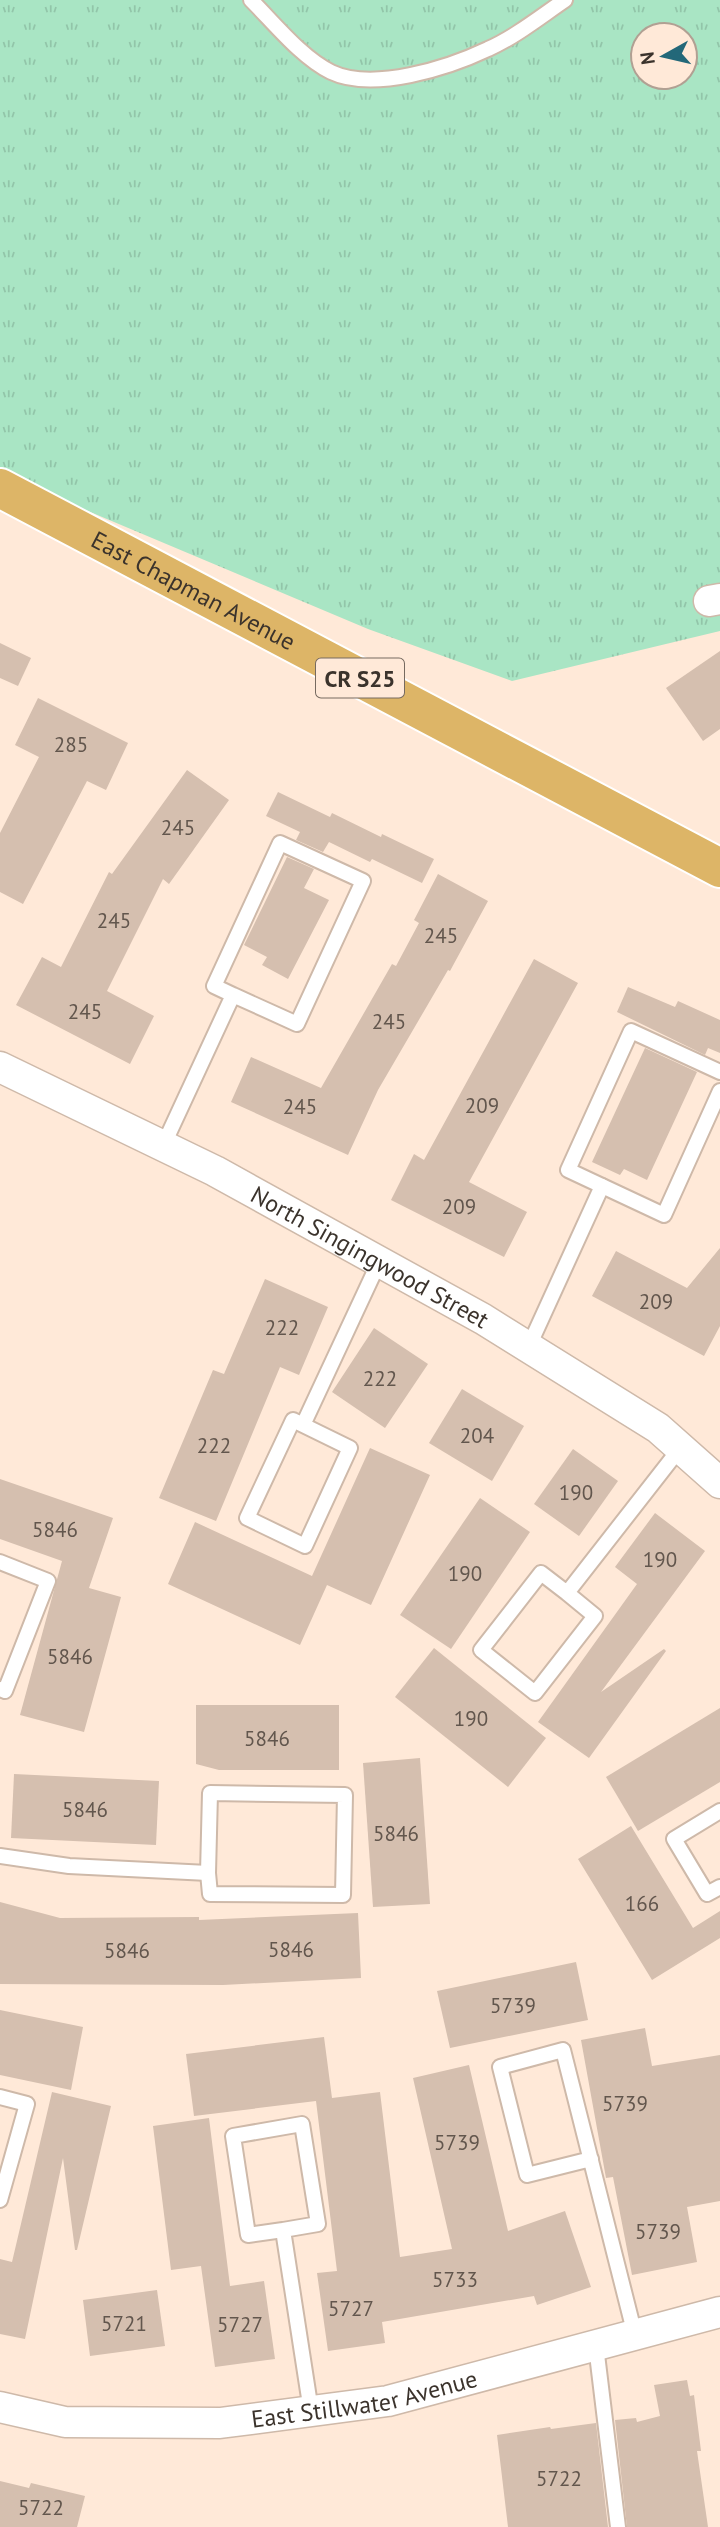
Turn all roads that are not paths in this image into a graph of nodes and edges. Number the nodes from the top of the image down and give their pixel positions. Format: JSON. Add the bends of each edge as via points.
{"nodes":[{"id":1,"x":251,"y":0,"type":"edge"},
{"id":2,"x":565,"y":0,"type":"edge"},
{"id":3,"x":0,"y":488,"type":"edge"},
{"id":4,"x":720,"y":868,"type":"edge"},
{"id":5,"x":233,"y":995,"type":"junction"},
{"id":6,"x":0,"y":1067,"type":"edge"},
{"id":7,"x":720,"y":1072,"type":"edge"},
{"id":8,"x":720,"y":1091,"type":"edge"},
{"id":9,"x":163,"y":1146,"type":"junction"},
{"id":10,"x":602,"y":1186,"type":"junction"},
{"id":11,"x":379,"y":1262,"type":"junction"},
{"id":12,"x":529,"y":1346,"type":"junction"},
{"id":13,"x":303,"y":1425,"type":"junction"},
{"id":14,"x":681,"y":1447,"type":"junction"},
{"id":15,"x":720,"y":1483,"type":"edge"},
{"id":16,"x":0,"y":1562,"type":"edge"},
{"id":17,"x":566,"y":1593,"type":"junction"},
{"id":18,"x":0,"y":1689,"type":"edge"},
{"id":19,"x":720,"y":1811,"type":"edge"},
{"id":20,"x":0,"y":1856,"type":"edge"},
{"id":21,"x":208,"y":1873,"type":"junction"},
{"id":22,"x":720,"y":1887,"type":"edge"},
{"id":23,"x":0,"y":2096,"type":"edge"},
{"id":24,"x":591,"y":2159,"type":"junction"},
{"id":25,"x":0,"y":2200,"type":"edge"},
{"id":26,"x":283,"y":2230,"type":"junction"},
{"id":27,"x":720,"y":2312,"type":"edge"},
{"id":28,"x":635,"y":2335,"type":"junction"},
{"id":29,"x":596,"y":2346,"type":"junction"},
{"id":30,"x":311,"y":2411,"type":"junction"},
{"id":31,"x":1,"y":2413,"type":"edge"},
{"id":32,"x":618,"y":2527,"type":"edge"}],
"edges":[{"from":1,"to":2,"type":"lane","via":[[314,61],[333,73],[360,78],[409,75],[489,49]]},
{"from":3,"to":4,"type":"main road","name":"East Chapman Avenue","number":"CR S25"},
{"from":5,"to":5,"type":"lane","via":[[214,986],[280,842],[363,881],[297,1024]]},
{"from":5,"to":9,"type":"lane"},
{"from":6,"to":9,"type":"street","name":"North Singingwood Street"},
{"from":7,"to":10,"type":"lane","via":[[631,1031],[568,1170]]},
{"from":8,"to":10,"type":"lane","via":[[664,1215]]},
{"from":9,"to":11,"type":"street","name":"North Singingwood Street"},
{"from":10,"to":12,"type":"lane"},
{"from":11,"to":12,"type":"street","name":"North Singingwood Street"},
{"from":11,"to":13,"type":"lane"},
{"from":12,"to":14,"type":"street","name":"North Singingwood Street"},
{"from":13,"to":13,"type":"lane","via":[[293,1420],[247,1518],[305,1546],[351,1448]]},
{"from":14,"to":15,"type":"street","name":"North Singingwood Street"},
{"from":14,"to":17,"type":"lane"},
{"from":16,"to":18,"type":"lane","via":[[48,1581],[5,1691]]},
{"from":17,"to":17,"type":"lane","via":[[541,1573],[481,1650],[535,1693],[595,1616]]},
{"from":19,"to":22,"type":"lane","via":[[674,1839],[707,1894]]},
{"from":20,"to":21,"type":"lane","via":[[69,1866]]},
{"from":21,"to":21,"type":"lane","via":[[210,1894],[343,1895],[345,1795],[210,1793]]},
{"from":23,"to":25,"type":"lane","via":[[27,2104]]},
{"from":24,"to":24,"type":"lane","via":[[563,2050],[500,2067],[527,2175]]},
{"from":24,"to":28,"type":"lane"},
{"from":26,"to":26,"type":"lane","via":[[318,2224],[302,2124],[233,2136],[248,2235]]},
{"from":26,"to":30,"type":"lane"},
{"from":27,"to":28,"type":"street","name":"East Stillwater Avenue"},
{"from":28,"to":29,"type":"street","name":"East Stillwater Avenue"},
{"from":29,"to":30,"type":"street","name":"East Stillwater Avenue","via":[[388,2401]]},
{"from":29,"to":32,"type":"lane"},
{"from":30,"to":31,"type":"street","name":"East Stillwater Avenue","via":[[220,2423],[65,2422]]}]}
